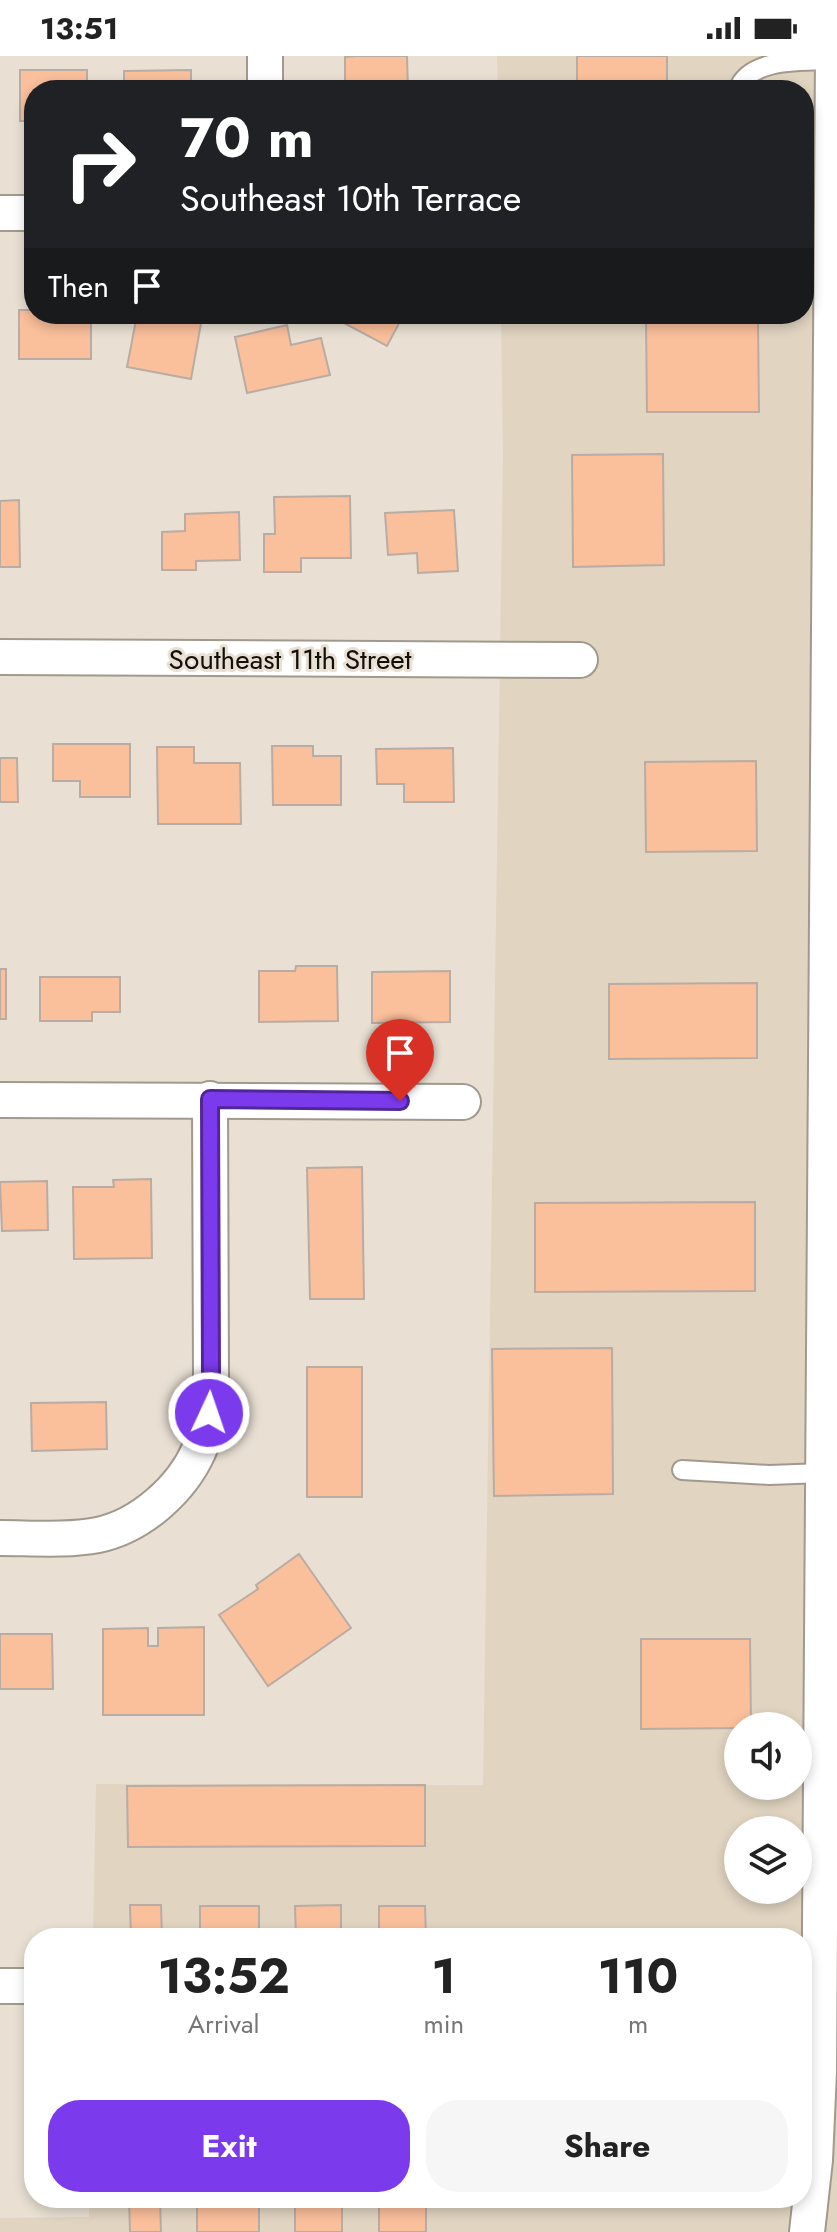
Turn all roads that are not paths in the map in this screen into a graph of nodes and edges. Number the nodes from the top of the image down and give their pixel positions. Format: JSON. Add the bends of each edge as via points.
{"nodes":[{"id":1,"x":265,"y":56,"type":"edge"},
{"id":2,"x":833,"y":58,"type":"edge"},
{"id":3,"x":265,"y":80,"type":"edge"},
{"id":4,"x":744,"y":80,"type":"edge"},
{"id":5,"x":0,"y":213,"type":"edge"},
{"id":6,"x":24,"y":213,"type":"edge"},
{"id":7,"x":834,"y":496,"type":"edge"},
{"id":8,"x":0,"y":657,"type":"edge"},
{"id":9,"x":580,"y":660,"type":"dead end"},
{"id":10,"x":833,"y":719,"type":"edge"},
{"id":11,"x":832,"y":934,"type":"edge"},
{"id":12,"x":210,"y":1099,"type":"junction"},
{"id":13,"x":0,"y":1100,"type":"edge"},
{"id":14,"x":463,"y":1102,"type":"dead end"},
{"id":15,"x":831,"y":1364,"type":"edge"},
{"id":16,"x":682,"y":1470,"type":"dead end"},
{"id":17,"x":823,"y":1473,"type":"junction"},
{"id":18,"x":0,"y":1538,"type":"edge"},
{"id":19,"x":830,"y":1586,"type":"edge"},
{"id":20,"x":829,"y":1914,"type":"edge"},
{"id":21,"x":0,"y":1986,"type":"edge"},
{"id":22,"x":24,"y":1986,"type":"edge"},
{"id":23,"x":812,"y":2077,"type":"edge"},
{"id":24,"x":808,"y":2208,"type":"edge"},
{"id":25,"x":807,"y":2232,"type":"edge"}],
"edges":[{"from":1,"to":3,"type":"street"},
{"from":2,"to":4,"type":"lane","via":[[777,62]]},
{"from":2,"to":7,"type":"street"},
{"from":5,"to":6,"type":"street"},
{"from":7,"to":10,"type":"street"},
{"from":8,"to":9,"type":"street","name":"Southeast 11th Street"},
{"from":10,"to":11,"type":"street"},
{"from":11,"to":15,"type":"street"},
{"from":12,"to":13,"type":"street"},
{"from":12,"to":14,"type":"street"},
{"from":12,"to":18,"type":"street","via":[[211,1378],[199,1450],[175,1489],[139,1517],[101,1534]]},
{"from":15,"to":17,"type":"street"},
{"from":16,"to":17,"type":"lane"},
{"from":17,"to":19,"type":"street"},
{"from":19,"to":20,"type":"street"},
{"from":20,"to":23,"type":"street"},
{"from":21,"to":22,"type":"street"},
{"from":24,"to":25,"type":"street"}]}
